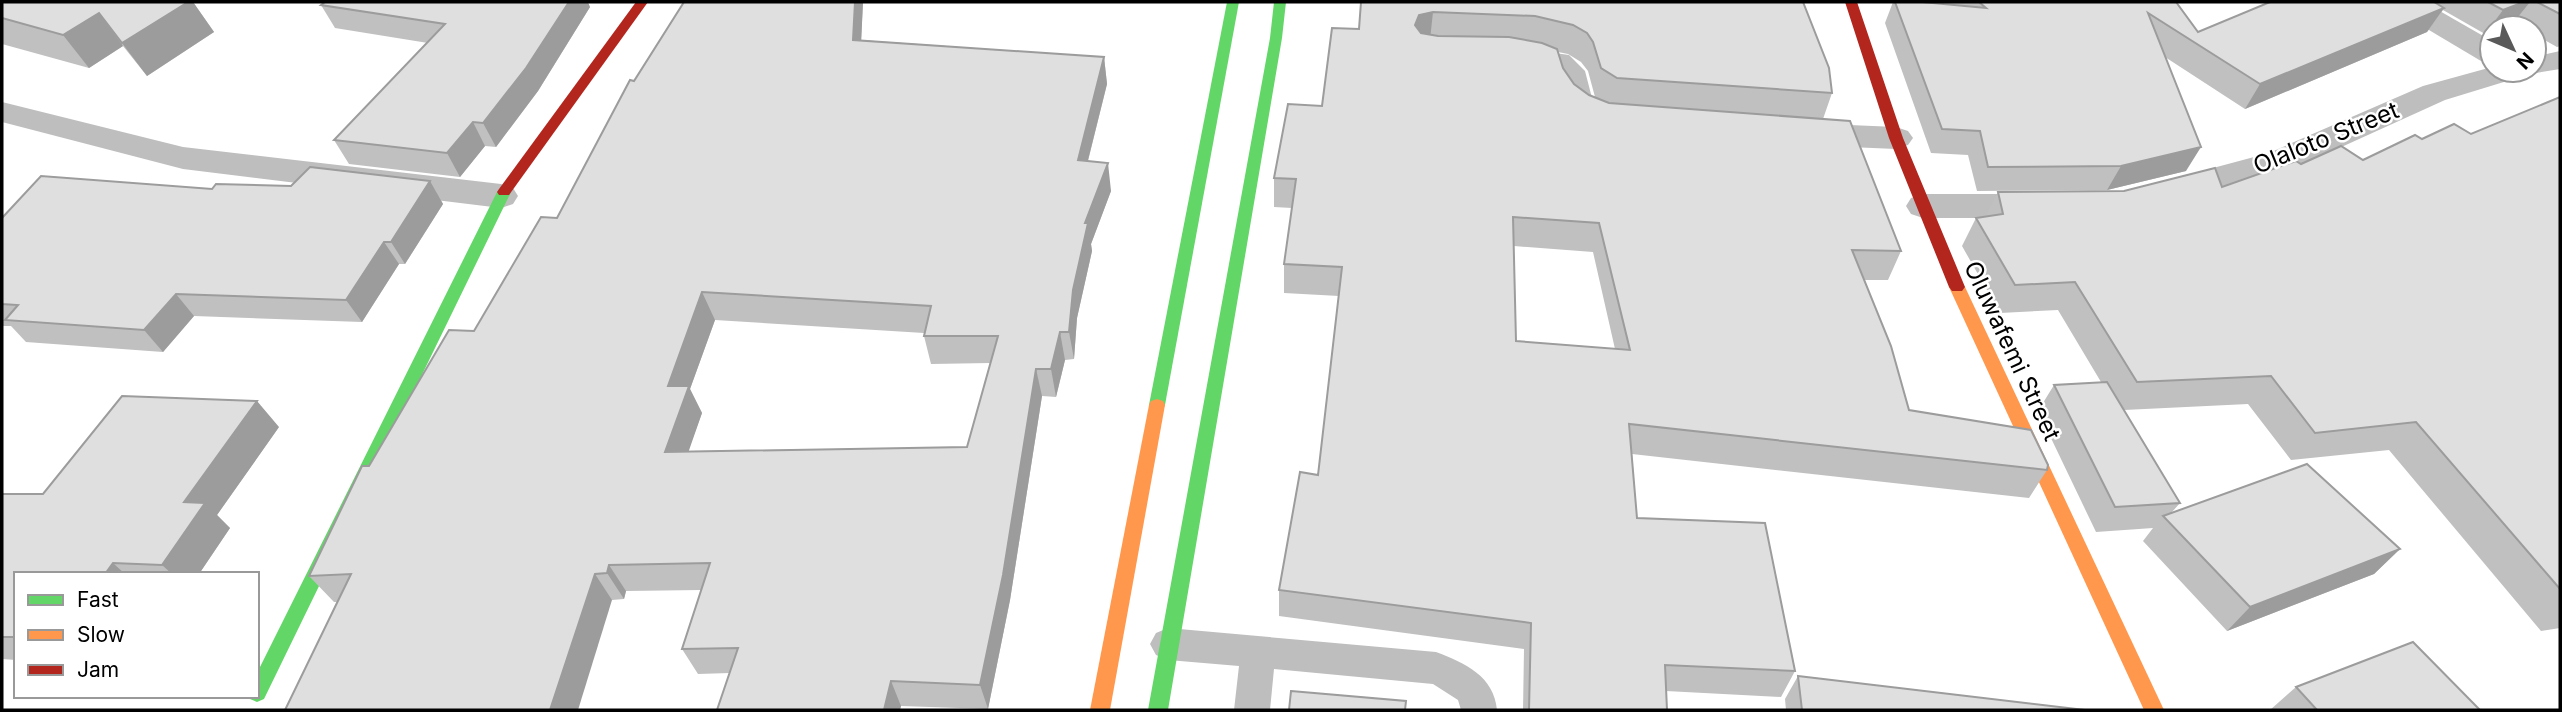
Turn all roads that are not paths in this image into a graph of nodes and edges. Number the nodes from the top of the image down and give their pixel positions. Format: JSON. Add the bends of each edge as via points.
{"nodes":[{"id":1,"x":642,"y":2,"type":"edge"},
{"id":2,"x":1233,"y":2,"type":"edge"},
{"id":3,"x":1280,"y":2,"type":"edge"},
{"id":4,"x":1851,"y":2,"type":"edge"},
{"id":5,"x":2403,"y":2,"type":"edge"},
{"id":6,"x":2478,"y":46,"type":"edge"},
{"id":7,"x":1483,"y":55,"type":"edge"},
{"id":8,"x":2478,"y":81,"type":"edge"},
{"id":9,"x":2,"y":112,"type":"edge"},
{"id":10,"x":1631,"y":121,"type":"edge"},
{"id":11,"x":1778,"y":133,"type":"edge"},
{"id":12,"x":1896,"y":138,"type":"junction"},
{"id":13,"x":501,"y":196,"type":"junction"},
{"id":14,"x":2145,"y":196,"type":"edge"},
{"id":15,"x":2067,"y":205,"type":"edge"},
{"id":16,"x":1923,"y":206,"type":"junction"},
{"id":17,"x":1168,"y":644,"type":"junction"},
{"id":18,"x":1258,"y":650,"type":"junction"},
{"id":19,"x":259,"y":689,"type":"edge"},
{"id":20,"x":1100,"y":710,"type":"edge"},
{"id":21,"x":1158,"y":710,"type":"edge"},
{"id":22,"x":1252,"y":710,"type":"edge"},
{"id":23,"x":1479,"y":710,"type":"edge"},
{"id":24,"x":2154,"y":710,"type":"edge"}],
"edges":[{"from":1,"to":13,"type":"street"},
{"from":2,"to":20,"type":"street"},
{"from":3,"to":17,"type":"street"},
{"from":4,"to":12,"type":"street","name":"Oluwafemi Street"},
{"from":5,"to":6,"type":"street"},
{"from":7,"to":10,"type":"street","via":[[1558,62],[1569,71],[1576,103],[1604,119]]},
{"from":8,"to":14,"type":"street","name":"Olaloto Street","via":[[2434,93],[2281,161]]},
{"from":9,"to":13,"type":"street","via":[[183,158]]},
{"from":11,"to":12,"type":"street"},
{"from":12,"to":16,"type":"street","name":"Oluwafemi Street"},
{"from":13,"to":19,"type":"street"},
{"from":15,"to":16,"type":"street"},
{"from":16,"to":24,"type":"street","name":"Oluwafemi Street"},
{"from":17,"to":18,"type":"lane"},
{"from":17,"to":21,"type":"street"},
{"from":18,"to":22,"type":"lane"},
{"from":18,"to":23,"type":"lane","via":[[1436,668],[1463,679],[1480,704]]}]}
